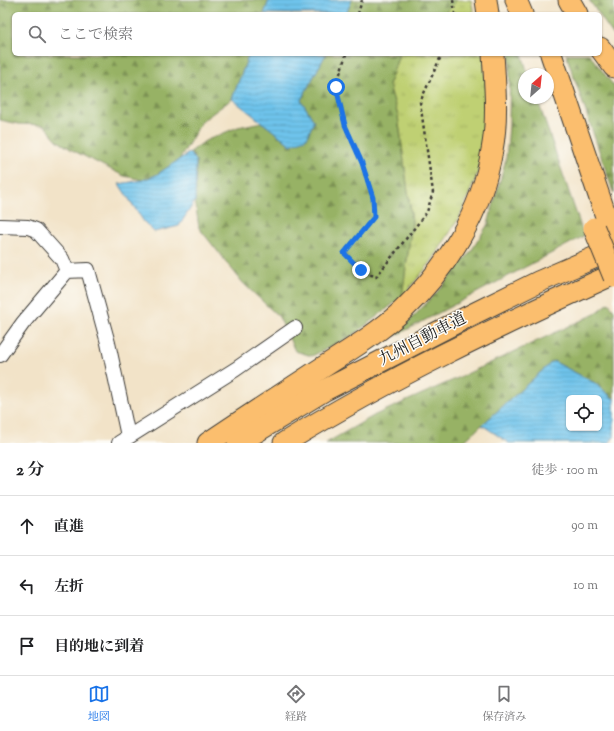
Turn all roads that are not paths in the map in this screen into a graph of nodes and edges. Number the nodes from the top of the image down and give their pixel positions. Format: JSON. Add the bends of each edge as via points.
{"nodes":[{"id":1,"x":486,"y":0,"type":"edge"},
{"id":2,"x":516,"y":0,"type":"edge"},
{"id":3,"x":531,"y":0,"type":"edge"},
{"id":4,"x":569,"y":0,"type":"edge"},
{"id":5,"x":488,"y":12,"type":"edge"},
{"id":6,"x":521,"y":12,"type":"edge"},
{"id":7,"x":535,"y":12,"type":"edge"},
{"id":8,"x":576,"y":12,"type":"edge"},
{"id":9,"x":602,"y":51,"type":"edge"},
{"id":10,"x":493,"y":56,"type":"edge"},
{"id":11,"x":537,"y":56,"type":"edge"},
{"id":12,"x":552,"y":56,"type":"edge"},
{"id":13,"x":614,"y":67,"type":"edge"},
{"id":14,"x":541,"y":68,"type":"edge"},
{"id":15,"x":554,"y":104,"type":"edge"},
{"id":16,"x":0,"y":226,"type":"edge"},
{"id":17,"x":605,"y":230,"type":"edge"},
{"id":18,"x":614,"y":250,"type":"edge"},
{"id":19,"x":67,"y":272,"type":"junction"},
{"id":20,"x":614,"y":276,"type":"edge"},
{"id":21,"x":614,"y":288,"type":"edge"},
{"id":22,"x":526,"y":314,"type":"junction"},
{"id":23,"x":295,"y":328,"type":"dead end"},
{"id":24,"x":0,"y":355,"type":"edge"},
{"id":25,"x":123,"y":440,"type":"edge"},
{"id":26,"x":208,"y":443,"type":"edge"},
{"id":27,"x":238,"y":443,"type":"edge"},
{"id":28,"x":284,"y":443,"type":"edge"}],
"edges":[{"from":1,"to":5,"type":"highway"},
{"from":2,"to":6,"type":"highway"},
{"from":3,"to":7,"type":"highway"},
{"from":4,"to":8,"type":"highway"},
{"from":9,"to":13,"type":"highway"},
{"from":10,"to":26,"type":"highway","via":[[496,96],[492,151],[480,197],[452,251],[428,283],[402,311],[382,327]]},
{"from":11,"to":14,"type":"highway"},
{"from":12,"to":17,"type":"highway"},
{"from":15,"to":17,"type":"highway"},
{"from":16,"to":19,"type":"street","via":[[28,227],[36,230],[62,258]]},
{"from":17,"to":20,"type":"highway","bridge":true},
{"from":18,"to":27,"type":"highway","name":"九州自動車道","via":[[538,282],[473,314],[325,390]]},
{"from":19,"to":24,"type":"street","via":[[23,323]]},
{"from":19,"to":25,"type":"street","via":[[88,270],[108,343]]},
{"from":20,"to":22,"type":"highway","name":"九州自動車道"},
{"from":21,"to":22,"type":"highway","via":[[596,296]]},
{"from":22,"to":28,"type":"highway","name":"九州自動車道","via":[[332,413]]},
{"from":23,"to":25,"type":"street","via":[[236,369]]}]}
